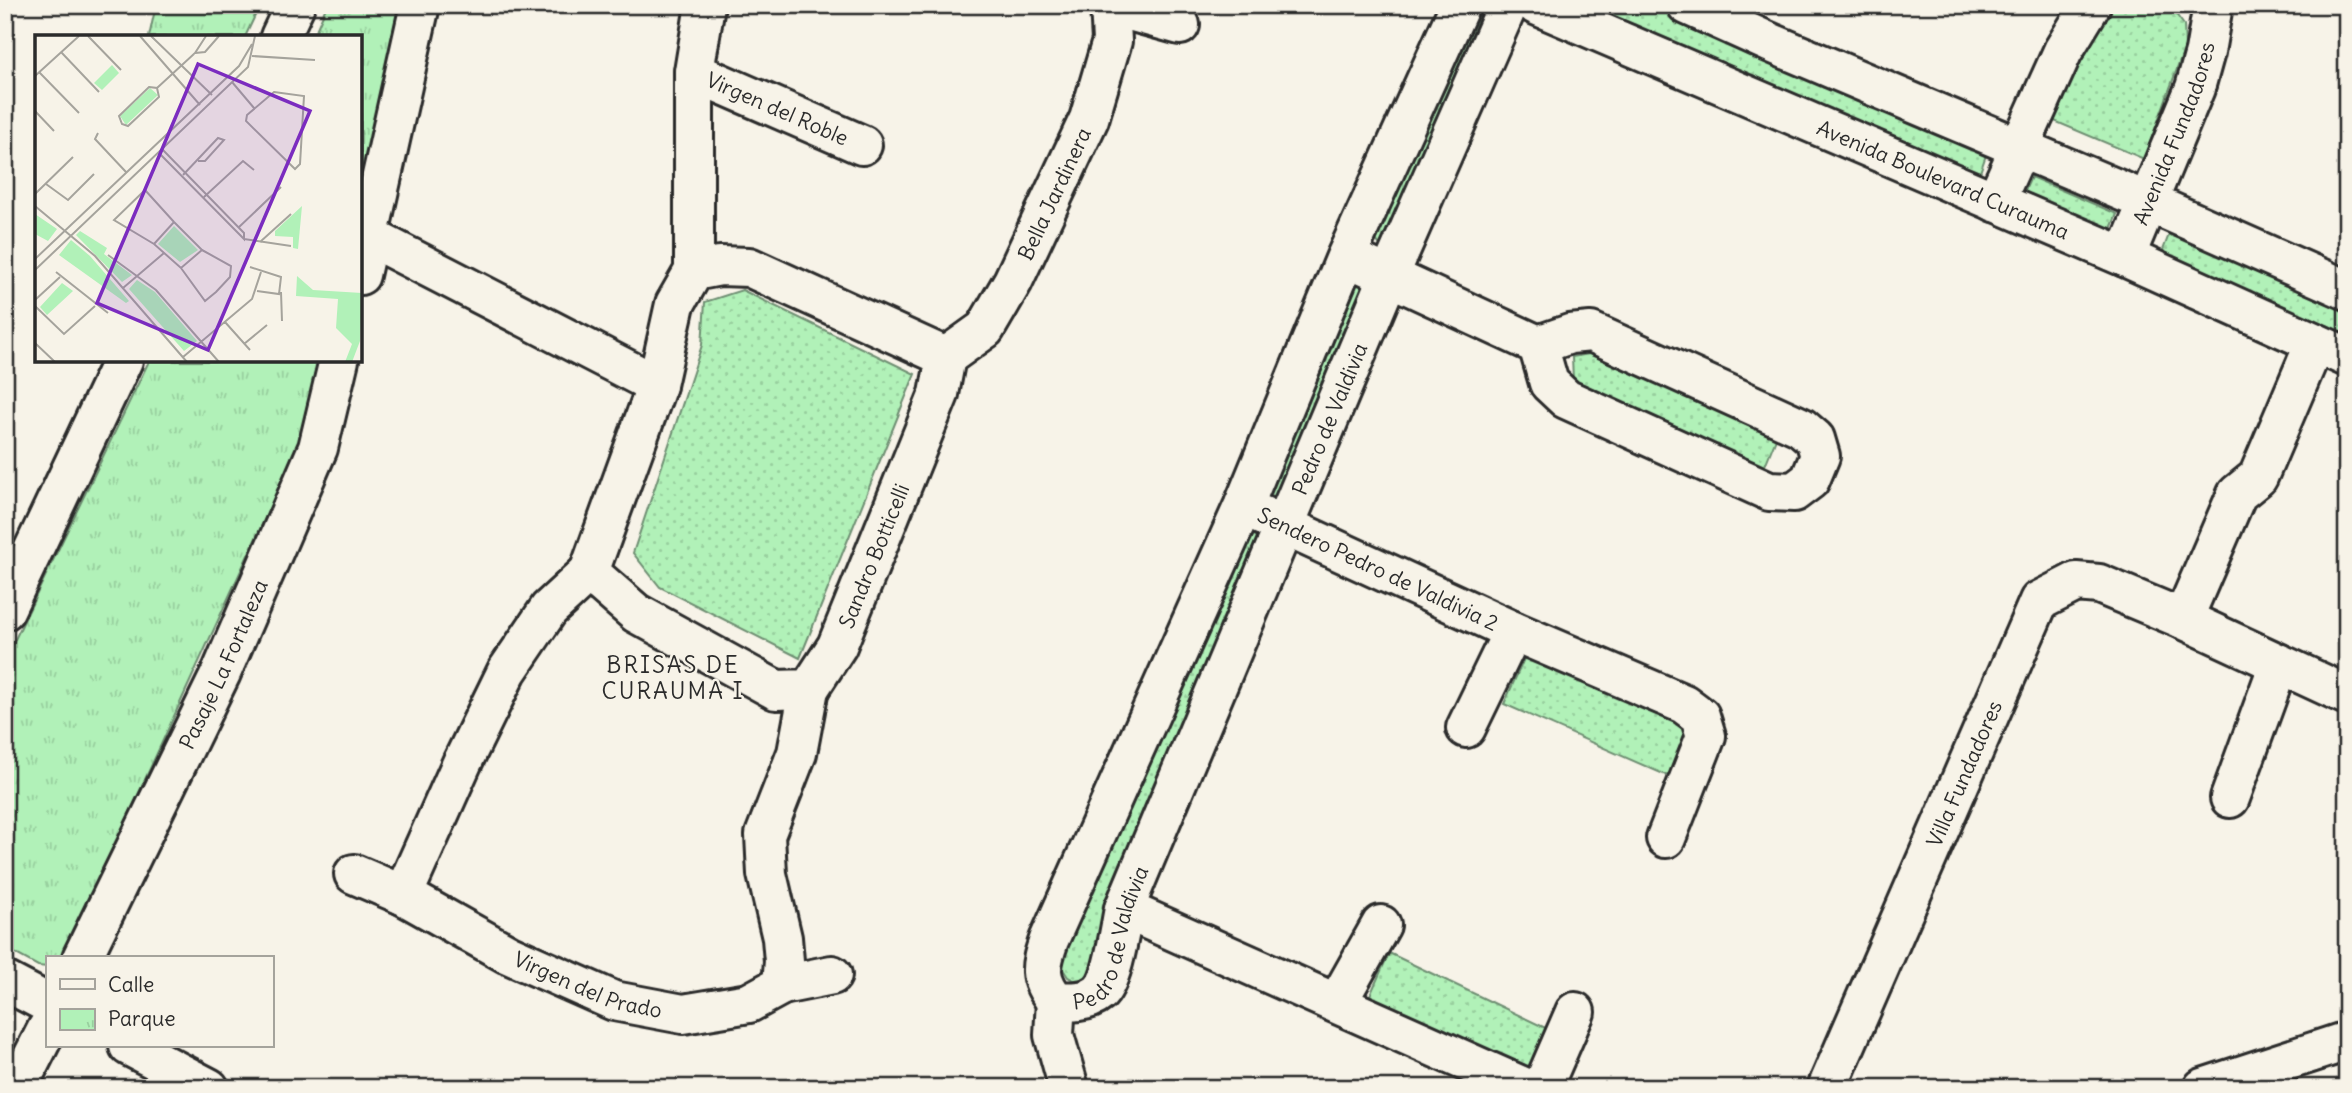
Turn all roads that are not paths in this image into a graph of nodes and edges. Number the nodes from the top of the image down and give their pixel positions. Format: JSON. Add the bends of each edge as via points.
{"nodes":[{"id":1,"x":295,"y":5,"type":"edge"},
{"id":2,"x":420,"y":5,"type":"edge"},
{"id":3,"x":705,"y":5,"type":"edge"},
{"id":4,"x":1110,"y":5,"type":"edge"},
{"id":5,"x":1460,"y":5,"type":"edge"},
{"id":6,"x":1508,"y":5,"type":"edge"},
{"id":7,"x":1536,"y":5,"type":"edge"},
{"id":8,"x":1687,"y":5,"type":"edge"},
{"id":9,"x":2091,"y":5,"type":"edge"},
{"id":10,"x":2208,"y":9,"type":"edge"},
{"id":11,"x":1180,"y":25,"type":"dead end"},
{"id":12,"x":281,"y":35,"type":"edge"},
{"id":13,"x":694,"y":72,"type":"junction"},
{"id":14,"x":862,"y":145,"type":"dead end"},
{"id":15,"x":2019,"y":147,"type":"junction"},
{"id":16,"x":1995,"y":202,"type":"junction"},
{"id":17,"x":2148,"y":202,"type":"junction"},
{"id":18,"x":365,"y":234,"type":"edge"},
{"id":19,"x":1346,"y":257,"type":"junction"},
{"id":20,"x":2125,"y":257,"type":"junction"},
{"id":21,"x":362,"y":259,"type":"edge"},
{"id":22,"x":694,"y":271,"type":"junction"},
{"id":23,"x":1389,"y":276,"type":"junction"},
{"id":24,"x":2347,"y":290,"type":"edge"},
{"id":25,"x":2318,"y":344,"type":"edge"},
{"id":26,"x":1538,"y":345,"type":"junction"},
{"id":27,"x":946,"y":358,"type":"junction"},
{"id":28,"x":122,"y":362,"type":"edge"},
{"id":29,"x":339,"y":362,"type":"edge"},
{"id":30,"x":657,"y":385,"type":"junction"},
{"id":31,"x":1243,"y":507,"type":"junction"},
{"id":32,"x":1284,"y":526,"type":"junction"},
{"id":33,"x":589,"y":572,"type":"junction"},
{"id":34,"x":5,"y":610,"type":"edge"},
{"id":35,"x":2183,"y":618,"type":"junction"},
{"id":36,"x":1513,"y":631,"type":"junction"},
{"id":37,"x":2279,"y":664,"type":"junction"},
{"id":38,"x":809,"y":689,"type":"junction"},
{"id":39,"x":2347,"y":695,"type":"edge"},
{"id":40,"x":1466,"y":728,"type":"dead end"},
{"id":41,"x":2230,"y":798,"type":"dead end"},
{"id":42,"x":1665,"y":838,"type":"dead end"},
{"id":43,"x":354,"y":874,"type":"dead end"},
{"id":44,"x":403,"y":895,"type":"junction"},
{"id":45,"x":1125,"y":909,"type":"junction"},
{"id":46,"x":1381,"y":925,"type":"dead end"},
{"id":47,"x":83,"y":956,"type":"edge"},
{"id":48,"x":832,"y":975,"type":"dead end"},
{"id":49,"x":5,"y":981,"type":"edge"},
{"id":50,"x":782,"y":985,"type":"junction"},
{"id":51,"x":1056,"y":1001,"type":"junction"},
{"id":52,"x":46,"y":1002,"type":"edge"},
{"id":53,"x":1337,"y":1003,"type":"junction"},
{"id":54,"x":1575,"y":1012,"type":"dead end"},
{"id":55,"x":46,"y":1031,"type":"edge"},
{"id":56,"x":2347,"y":1041,"type":"edge"},
{"id":57,"x":133,"y":1048,"type":"edge"},
{"id":58,"x":17,"y":1088,"type":"edge"},
{"id":59,"x":209,"y":1088,"type":"edge"},
{"id":60,"x":1069,"y":1088,"type":"edge"},
{"id":61,"x":1526,"y":1088,"type":"edge"},
{"id":62,"x":1542,"y":1088,"type":"edge"},
{"id":63,"x":1827,"y":1088,"type":"edge"},
{"id":64,"x":2203,"y":1088,"type":"edge"}],
"edges":[{"from":1,"to":12,"type":"street"},
{"from":2,"to":18,"type":"street"},
{"from":3,"to":13,"type":"street"},
{"from":4,"to":11,"type":"street","name":"Bella Jardinera"},
{"from":4,"to":27,"type":"street","name":"Bella Jardinera","via":[[1112,41],[1090,119],[1013,281],[985,329]]},
{"from":5,"to":19,"type":"street","name":"Pedro de Valdivia"},
{"from":6,"to":23,"type":"street","name":"Pedro de Valdivia"},
{"from":7,"to":16,"type":"street","name":"Avenida Boulevard Curauma"},
{"from":8,"to":15,"type":"street"},
{"from":9,"to":15,"type":"street","via":[[2063,51]]},
{"from":10,"to":17,"type":"street","name":"Avenida Fundadores","via":[[2195,88]]},
{"from":13,"to":14,"type":"street","name":"Virgen del Roble"},
{"from":13,"to":22,"type":"street"},
{"from":15,"to":16,"type":"street"},
{"from":15,"to":17,"type":"street"},
{"from":16,"to":20,"type":"street","name":"Avenida Boulevard Curauma"},
{"from":17,"to":20,"type":"street","name":"Avenida Fundadores"},
{"from":17,"to":24,"type":"street"},
{"from":18,"to":21,"type":"street"},
{"from":18,"to":30,"type":"street"},
{"from":19,"to":23,"type":"street"},
{"from":19,"to":31,"type":"street","name":"Pedro de Valdivia"},
{"from":20,"to":25,"type":"street","name":"Avenida Boulevard Curauma"},
{"from":22,"to":27,"type":"street","via":[[749,267]]},
{"from":22,"to":30,"type":"street","via":[[675,304]]},
{"from":23,"to":26,"type":"street"},
{"from":23,"to":32,"type":"street","name":"Pedro de Valdivia"},
{"from":25,"to":35,"type":"street","via":[[2234,467],[2237,494]]},
{"from":26,"to":26,"type":"street","via":[[1549,383],[1566,399],[1769,491],[1794,492],[1810,480],[1820,456],[1815,439],[1801,427],[1591,332]]},
{"from":27,"to":38,"type":"street","name":"Sandro Botticelli","via":[[939,394],[838,646]]},
{"from":28,"to":34,"type":"street"},
{"from":29,"to":47,"type":"street","name":"Pasaje La Fortaleza","via":[[318,448],[227,661]]},
{"from":30,"to":33,"type":"street"},
{"from":31,"to":32,"type":"street","name":"Sendero Pedro de Valdivia 2"},
{"from":31,"to":51,"type":"street","name":"Pedro de Valdivia","via":[[1049,940],[1041,968],[1043,981]]},
{"from":32,"to":36,"type":"street","name":"Sendero Pedro de Valdivia 2"},
{"from":32,"to":45,"type":"street","name":"Pedro de Valdivia"},
{"from":33,"to":38,"type":"street","via":[[636,613],[776,691]]},
{"from":33,"to":44,"type":"street","via":[[549,609],[507,671]]},
{"from":35,"to":37,"type":"street","name":"Villa Fundadores"},
{"from":35,"to":63,"type":"street","name":"Villa Fundadores","via":[[2099,584],[2076,582],[2039,601]]},
{"from":36,"to":40,"type":"street","name":"Sendero Pedro de Valdivia 2"},
{"from":36,"to":42,"type":"street","name":"Sendero Pedro de Valdivia 2","via":[[1684,704],[1700,716],[1706,736]]},
{"from":37,"to":39,"type":"street","name":"Villa Fundadores"},
{"from":37,"to":41,"type":"street"},
{"from":38,"to":50,"type":"street","via":[[797,753],[765,835],[767,874],[782,938]]},
{"from":43,"to":44,"type":"street","name":"Virgen del Prado"},
{"from":44,"to":50,"type":"street","name":"Virgen del Prado","via":[[508,954],[614,1001],[682,1014],[749,1003]]},
{"from":45,"to":51,"type":"street","name":"Pedro de Valdivia","via":[[1100,992],[1087,1000]]},
{"from":45,"to":53,"type":"street"},
{"from":46,"to":53,"type":"street"},
{"from":48,"to":50,"type":"street","name":"Virgen del Prado"},
{"from":49,"to":52,"type":"street"},
{"from":51,"to":60,"type":"street","via":[[1055,1035]]},
{"from":53,"to":61,"type":"street"},
{"from":54,"to":62,"type":"street"},
{"from":55,"to":58,"type":"street"},
{"from":56,"to":64,"type":"street"},
{"from":57,"to":59,"type":"street"}]}
